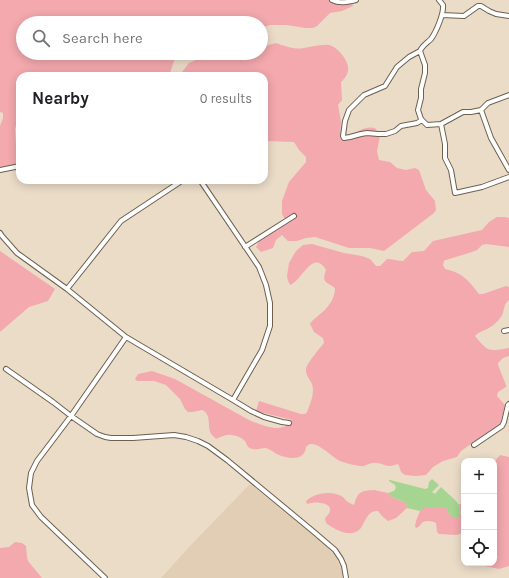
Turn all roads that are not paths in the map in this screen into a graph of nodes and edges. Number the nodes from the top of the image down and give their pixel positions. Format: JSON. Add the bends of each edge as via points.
{"nodes":[{"id":1,"x":332,"y":0,"type":"edge"},
{"id":2,"x":356,"y":0,"type":"edge"},
{"id":3,"x":439,"y":0,"type":"edge"},
{"id":4,"x":442,"y":15,"type":"junction"},
{"id":5,"x":509,"y":16,"type":"edge"},
{"id":6,"x":420,"y":51,"type":"junction"},
{"id":7,"x":509,"y":95,"type":"edge"},
{"id":8,"x":481,"y":110,"type":"junction"},
{"id":9,"x":422,"y":120,"type":"junction"},
{"id":10,"x":441,"y":124,"type":"junction"},
{"id":11,"x":16,"y":167,"type":"edge"},
{"id":12,"x":0,"y":170,"type":"edge"},
{"id":13,"x":509,"y":170,"type":"edge"},
{"id":14,"x":509,"y":177,"type":"edge"},
{"id":15,"x":176,"y":184,"type":"edge"},
{"id":16,"x":203,"y":184,"type":"edge"},
{"id":17,"x":294,"y":216,"type":"dead end"},
{"id":18,"x":0,"y":233,"type":"edge"},
{"id":19,"x":245,"y":247,"type":"junction"},
{"id":20,"x":67,"y":289,"type":"junction"},
{"id":21,"x":126,"y":337,"type":"junction"},
{"id":22,"x":6,"y":369,"type":"dead end"},
{"id":23,"x":234,"y":400,"type":"junction"},
{"id":24,"x":509,"y":404,"type":"edge"},
{"id":25,"x":71,"y":416,"type":"junction"},
{"id":26,"x":289,"y":423,"type":"dead end"},
{"id":27,"x":474,"y":445,"type":"dead end"},
{"id":28,"x":105,"y":578,"type":"edge"},
{"id":29,"x":346,"y":578,"type":"edge"}],
"edges":[{"from":1,"to":2,"type":"street","via":[[345,3]]},
{"from":3,"to":4,"type":"street","via":[[443,5]]},
{"from":4,"to":5,"type":"street","via":[[464,16],[481,6],[489,12]]},
{"from":4,"to":6,"type":"street","via":[[432,38]]},
{"from":6,"to":9,"type":"street","via":[[426,72],[418,110]]},
{"from":6,"to":9,"type":"street","via":[[397,68],[385,86],[364,95],[356,103],[345,121],[343,136],[350,138],[367,133],[386,134],[401,126]]},
{"from":7,"to":8,"type":"street","via":[[488,103]]},
{"from":8,"to":10,"type":"street","via":[[463,112]]},
{"from":8,"to":13,"type":"street","via":[[491,138]]},
{"from":9,"to":10,"type":"street","via":[[427,125]]},
{"from":10,"to":14,"type":"street","via":[[445,158],[451,170],[455,192],[482,187]]},
{"from":11,"to":12,"type":"street"},
{"from":15,"to":20,"type":"street","via":[[121,221]]},
{"from":16,"to":19,"type":"street"},
{"from":17,"to":19,"type":"street"},
{"from":18,"to":20,"type":"street","via":[[17,252]]},
{"from":19,"to":23,"type":"street","via":[[259,267],[266,285],[270,302],[270,326],[262,350]]},
{"from":20,"to":21,"type":"street"},
{"from":21,"to":23,"type":"street"},
{"from":21,"to":25,"type":"street"},
{"from":22,"to":25,"type":"street"},
{"from":23,"to":26,"type":"street","via":[[264,417]]},
{"from":24,"to":27,"type":"street","via":[[502,426]]},
{"from":25,"to":28,"type":"street","via":[[31,473],[30,498],[41,517]]},
{"from":25,"to":29,"type":"street","via":[[105,437],[174,435],[208,446],[332,546],[341,559]]}]}
